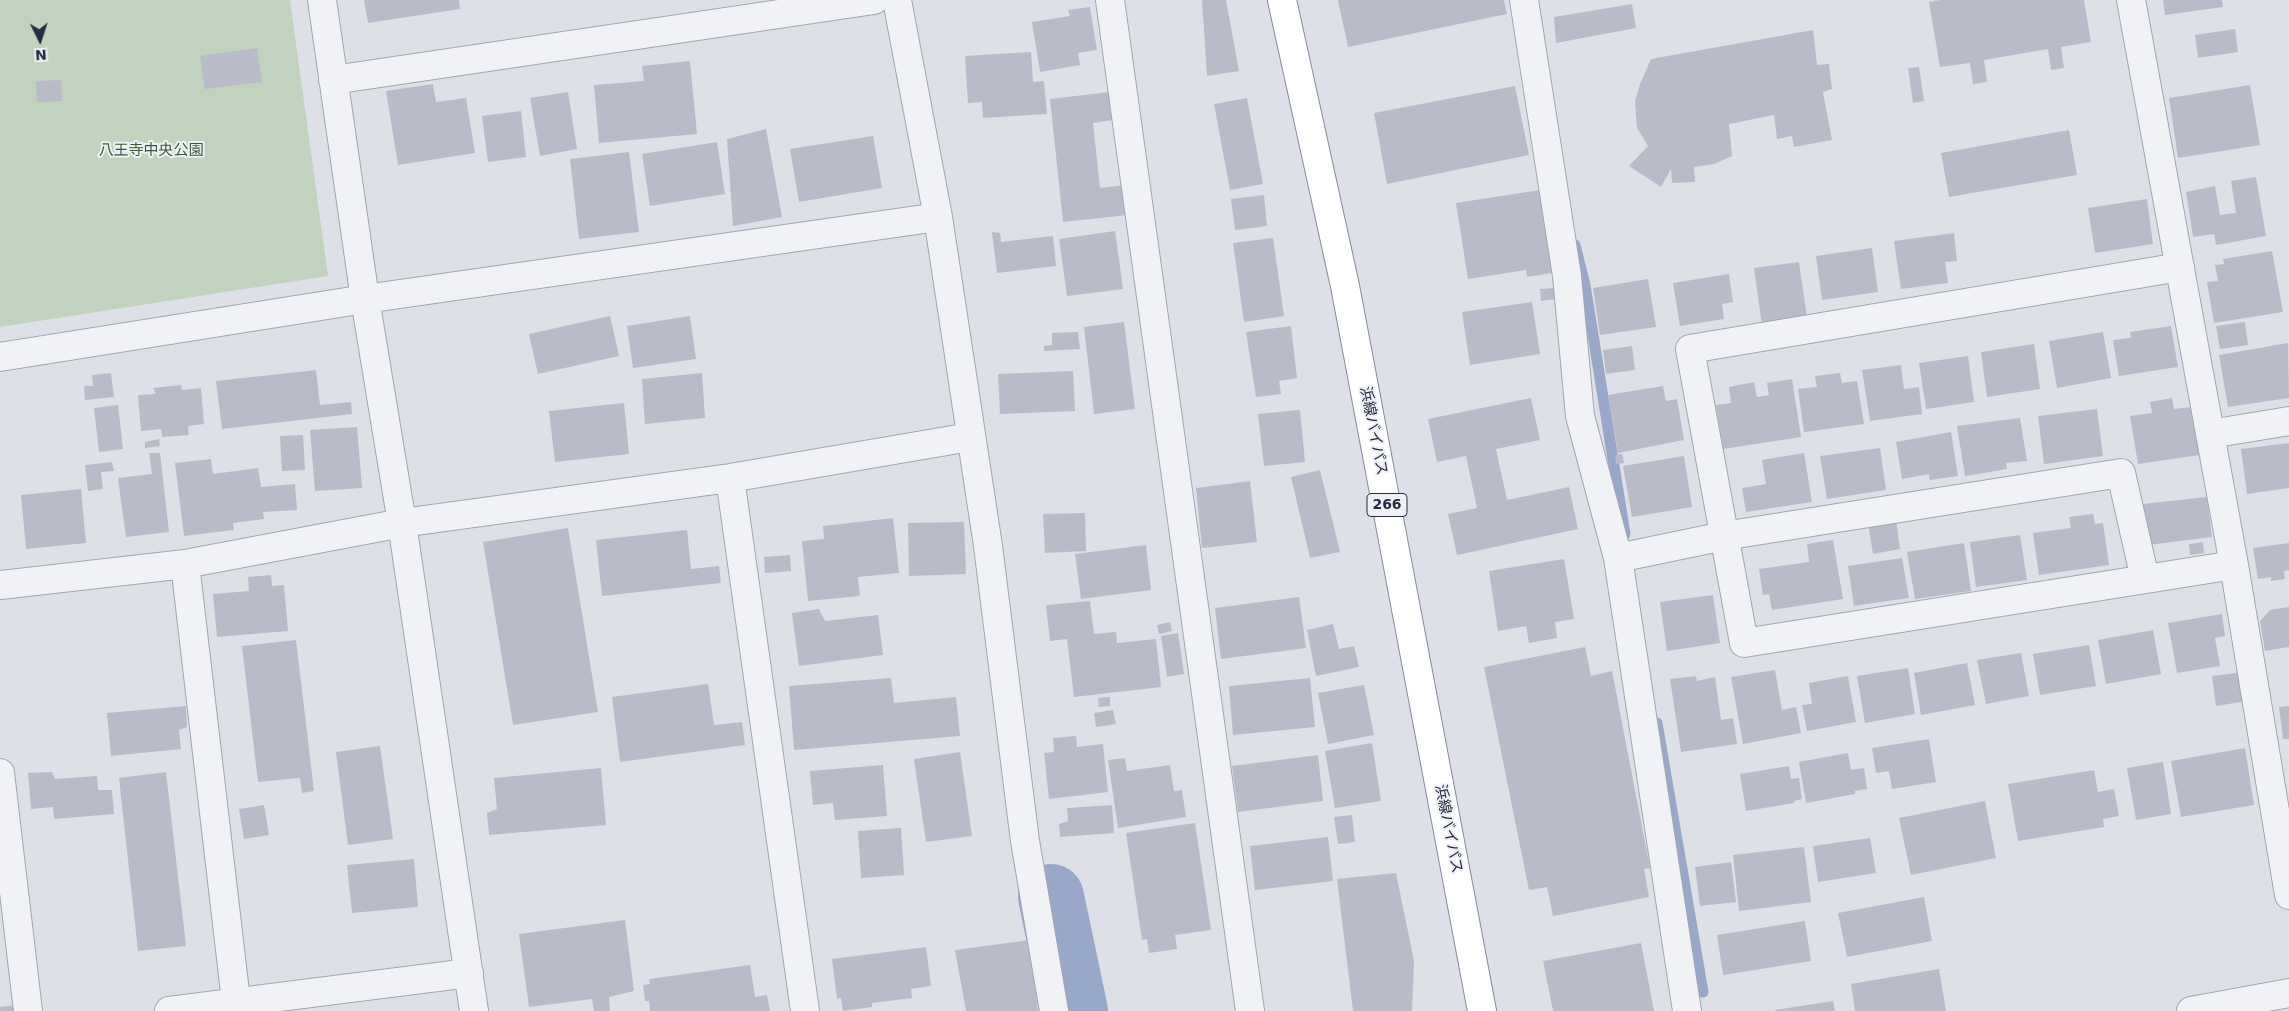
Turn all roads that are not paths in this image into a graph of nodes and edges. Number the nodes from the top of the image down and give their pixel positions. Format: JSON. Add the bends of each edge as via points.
{"nodes":[{"id":1,"x":322,"y":0,"type":"edge"},
{"id":2,"x":874,"y":0,"type":"edge"},
{"id":3,"x":897,"y":0,"type":"edge"},
{"id":4,"x":1110,"y":0,"type":"edge"},
{"id":5,"x":1282,"y":0,"type":"edge"},
{"id":6,"x":1524,"y":0,"type":"edge"},
{"id":7,"x":2131,"y":0,"type":"edge"},
{"id":8,"x":333,"y":80,"type":"junction"},
{"id":9,"x":938,"y":217,"type":"junction"},
{"id":10,"x":2180,"y":267,"type":"junction"},
{"id":11,"x":365,"y":299,"type":"junction"},
{"id":12,"x":0,"y":357,"type":"edge"},
{"id":13,"x":2289,"y":421,"type":"edge"},
{"id":14,"x":2210,"y":434,"type":"junction"},
{"id":15,"x":970,"y":437,"type":"junction"},
{"id":16,"x":730,"y":478,"type":"junction"},
{"id":17,"x":402,"y":523,"type":"junction"},
{"id":18,"x":1724,"y":536,"type":"junction"},
{"id":19,"x":1618,"y":558,"type":"junction"},
{"id":20,"x":185,"y":564,"type":"junction"},
{"id":21,"x":2234,"y":565,"type":"junction"},
{"id":22,"x":2145,"y":579,"type":"junction"},
{"id":23,"x":0,"y":585,"type":"edge"},
{"id":24,"x":0,"y":773,"type":"edge"},
{"id":25,"x":2289,"y":895,"type":"edge"},
{"id":26,"x":469,"y":973,"type":"junction"},
{"id":27,"x":2289,"y":993,"type":"edge"},
{"id":28,"x":236,"y":1002,"type":"junction"},
{"id":29,"x":28,"y":1011,"type":"edge"},
{"id":30,"x":169,"y":1011,"type":"edge"},
{"id":31,"x":474,"y":1011,"type":"edge"},
{"id":32,"x":805,"y":1011,"type":"edge"},
{"id":33,"x":1054,"y":1011,"type":"edge"},
{"id":34,"x":1250,"y":1011,"type":"edge"},
{"id":35,"x":1482,"y":1011,"type":"edge"},
{"id":36,"x":1687,"y":1011,"type":"edge"},
{"id":37,"x":2191,"y":1011,"type":"edge"}],
"edges":[{"from":1,"to":8,"type":"street"},
{"from":2,"to":8,"type":"street"},
{"from":3,"to":9,"type":"street"},
{"from":4,"to":34,"type":"street"},
{"from":5,"to":35,"type":"highway","name":"浜線バイパス","number":"266","via":[[1346,286]]},
{"from":6,"to":19,"type":"street","via":[[1567,276],[1580,416]]},
{"from":7,"to":10,"type":"street"},
{"from":8,"to":11,"type":"street"},
{"from":9,"to":11,"type":"street"},
{"from":9,"to":15,"type":"street"},
{"from":10,"to":14,"type":"street"},
{"from":10,"to":18,"type":"street","via":[[1690,350]]},
{"from":11,"to":12,"type":"street"},
{"from":11,"to":17,"type":"street"},
{"from":13,"to":14,"type":"street"},
{"from":14,"to":21,"type":"street"},
{"from":15,"to":16,"type":"street"},
{"from":15,"to":33,"type":"street","via":[[988,546],[1025,841]]},
{"from":16,"to":17,"type":"street"},
{"from":16,"to":32,"type":"street"},
{"from":17,"to":20,"type":"street"},
{"from":17,"to":26,"type":"street"},
{"from":18,"to":19,"type":"street"},
{"from":18,"to":22,"type":"street","via":[[2121,472]]},
{"from":18,"to":22,"type":"street","via":[[1744,643]]},
{"from":19,"to":36,"type":"street"},
{"from":20,"to":23,"type":"street"},
{"from":20,"to":28,"type":"street"},
{"from":21,"to":22,"type":"street"},
{"from":21,"to":25,"type":"street"},
{"from":24,"to":29,"type":"street"},
{"from":26,"to":28,"type":"street"},
{"from":26,"to":31,"type":"street"},
{"from":27,"to":37,"type":"street"},
{"from":28,"to":30,"type":"street"}]}
